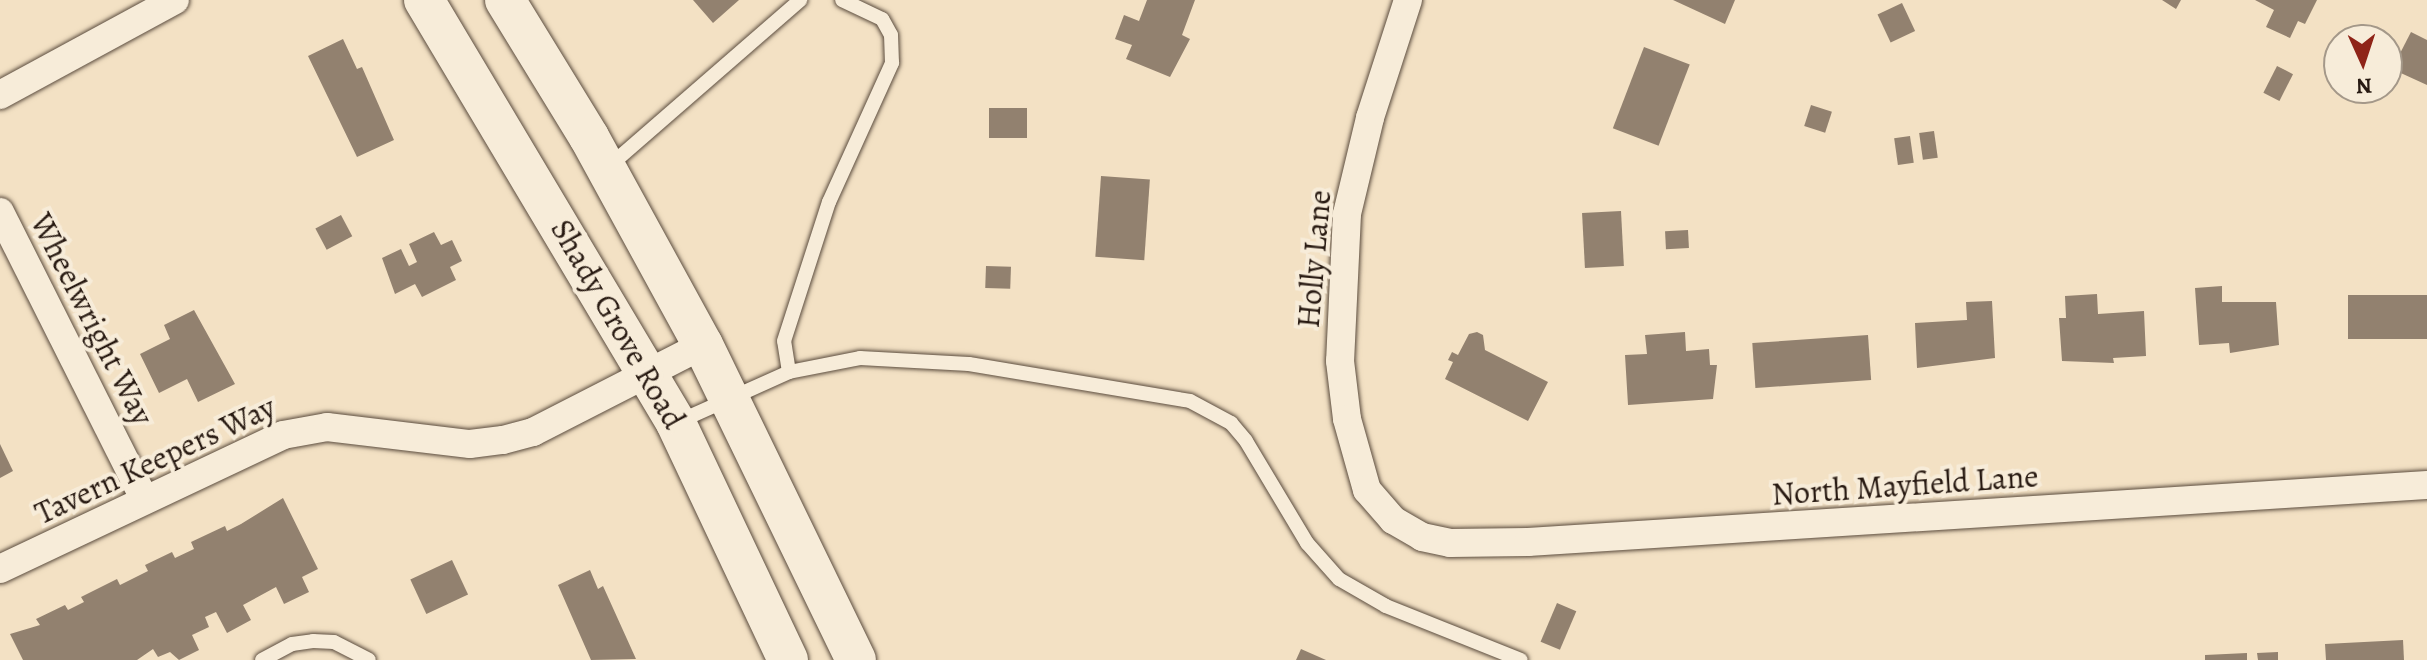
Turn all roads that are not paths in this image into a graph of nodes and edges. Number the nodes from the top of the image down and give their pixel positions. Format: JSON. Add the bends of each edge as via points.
{"nodes":[{"id":1,"x":175,"y":0,"type":"edge"},
{"id":2,"x":424,"y":0,"type":"edge"},
{"id":3,"x":505,"y":0,"type":"edge"},
{"id":4,"x":800,"y":0,"type":"edge"},
{"id":5,"x":842,"y":0,"type":"edge"},
{"id":6,"x":1408,"y":0,"type":"edge"},
{"id":7,"x":0,"y":95,"type":"edge"},
{"id":8,"x":606,"y":169,"type":"junction"},
{"id":9,"x":0,"y":212,"type":"edge"},
{"id":10,"x":703,"y":345,"type":"junction"},
{"id":11,"x":789,"y":372,"type":"junction"},
{"id":12,"x":648,"y":373,"type":"junction"},
{"id":13,"x":730,"y":398,"type":"junction"},
{"id":14,"x":676,"y":423,"type":"junction"},
{"id":15,"x":2427,"y":485,"type":"edge"},
{"id":16,"x":145,"y":500,"type":"junction"},
{"id":17,"x":1393,"y":520,"type":"joint"},
{"id":18,"x":0,"y":569,"type":"edge"},
{"id":19,"x":262,"y":660,"type":"edge"},
{"id":20,"x":369,"y":660,"type":"edge"},
{"id":21,"x":788,"y":660,"type":"edge"},
{"id":22,"x":856,"y":660,"type":"edge"},
{"id":23,"x":1521,"y":660,"type":"edge"}],
"edges":[{"from":1,"to":7,"type":"street"},
{"from":2,"to":12,"type":"main road","name":"Shady Grove Road"},
{"from":3,"to":8,"type":"main road","name":"Shady Grove Road"},
{"from":4,"to":8,"type":"lane"},
{"from":5,"to":11,"type":"lane","via":[[882,19],[891,35],[892,63],[829,202],[784,341]]},
{"from":6,"to":17,"type":"street","name":"Holly Lane","via":[[1370,118],[1347,214],[1340,288],[1347,419],[1367,490]]},
{"from":8,"to":10,"type":"main road","name":"Shady Grove Road"},
{"from":9,"to":16,"type":"street","name":"Wheelwright Way"},
{"from":10,"to":12,"type":"street","name":"Tavern Keepers Way"},
{"from":10,"to":13,"type":"main road","name":"Shady Grove Road"},
{"from":11,"to":13,"type":"lane"},
{"from":11,"to":23,"type":"lane","via":[[860,358],[969,364],[1159,392],[1208,408],[1246,441],[1307,543],[1339,579],[1386,606]]},
{"from":12,"to":14,"type":"main road","name":"Shady Grove Road"},
{"from":12,"to":16,"type":"street","name":"Tavern Keepers Way","via":[[533,432],[503,440],[470,444],[358,428],[305,429],[259,444]]},
{"from":13,"to":14,"type":"lane"},
{"from":13,"to":22,"type":"main road","name":"Shady Grove Road"},
{"from":14,"to":21,"type":"main road","name":"Shady Grove Road"},
{"from":15,"to":17,"type":"street","name":"North Mayfield Lane","via":[[1528,542],[1450,543],[1422,537]]},
{"from":16,"to":18,"type":"street","name":"Tavern Keepers Way"},
{"from":19,"to":20,"type":"lane","via":[[292,644],[313,641],[334,642]]}]}
